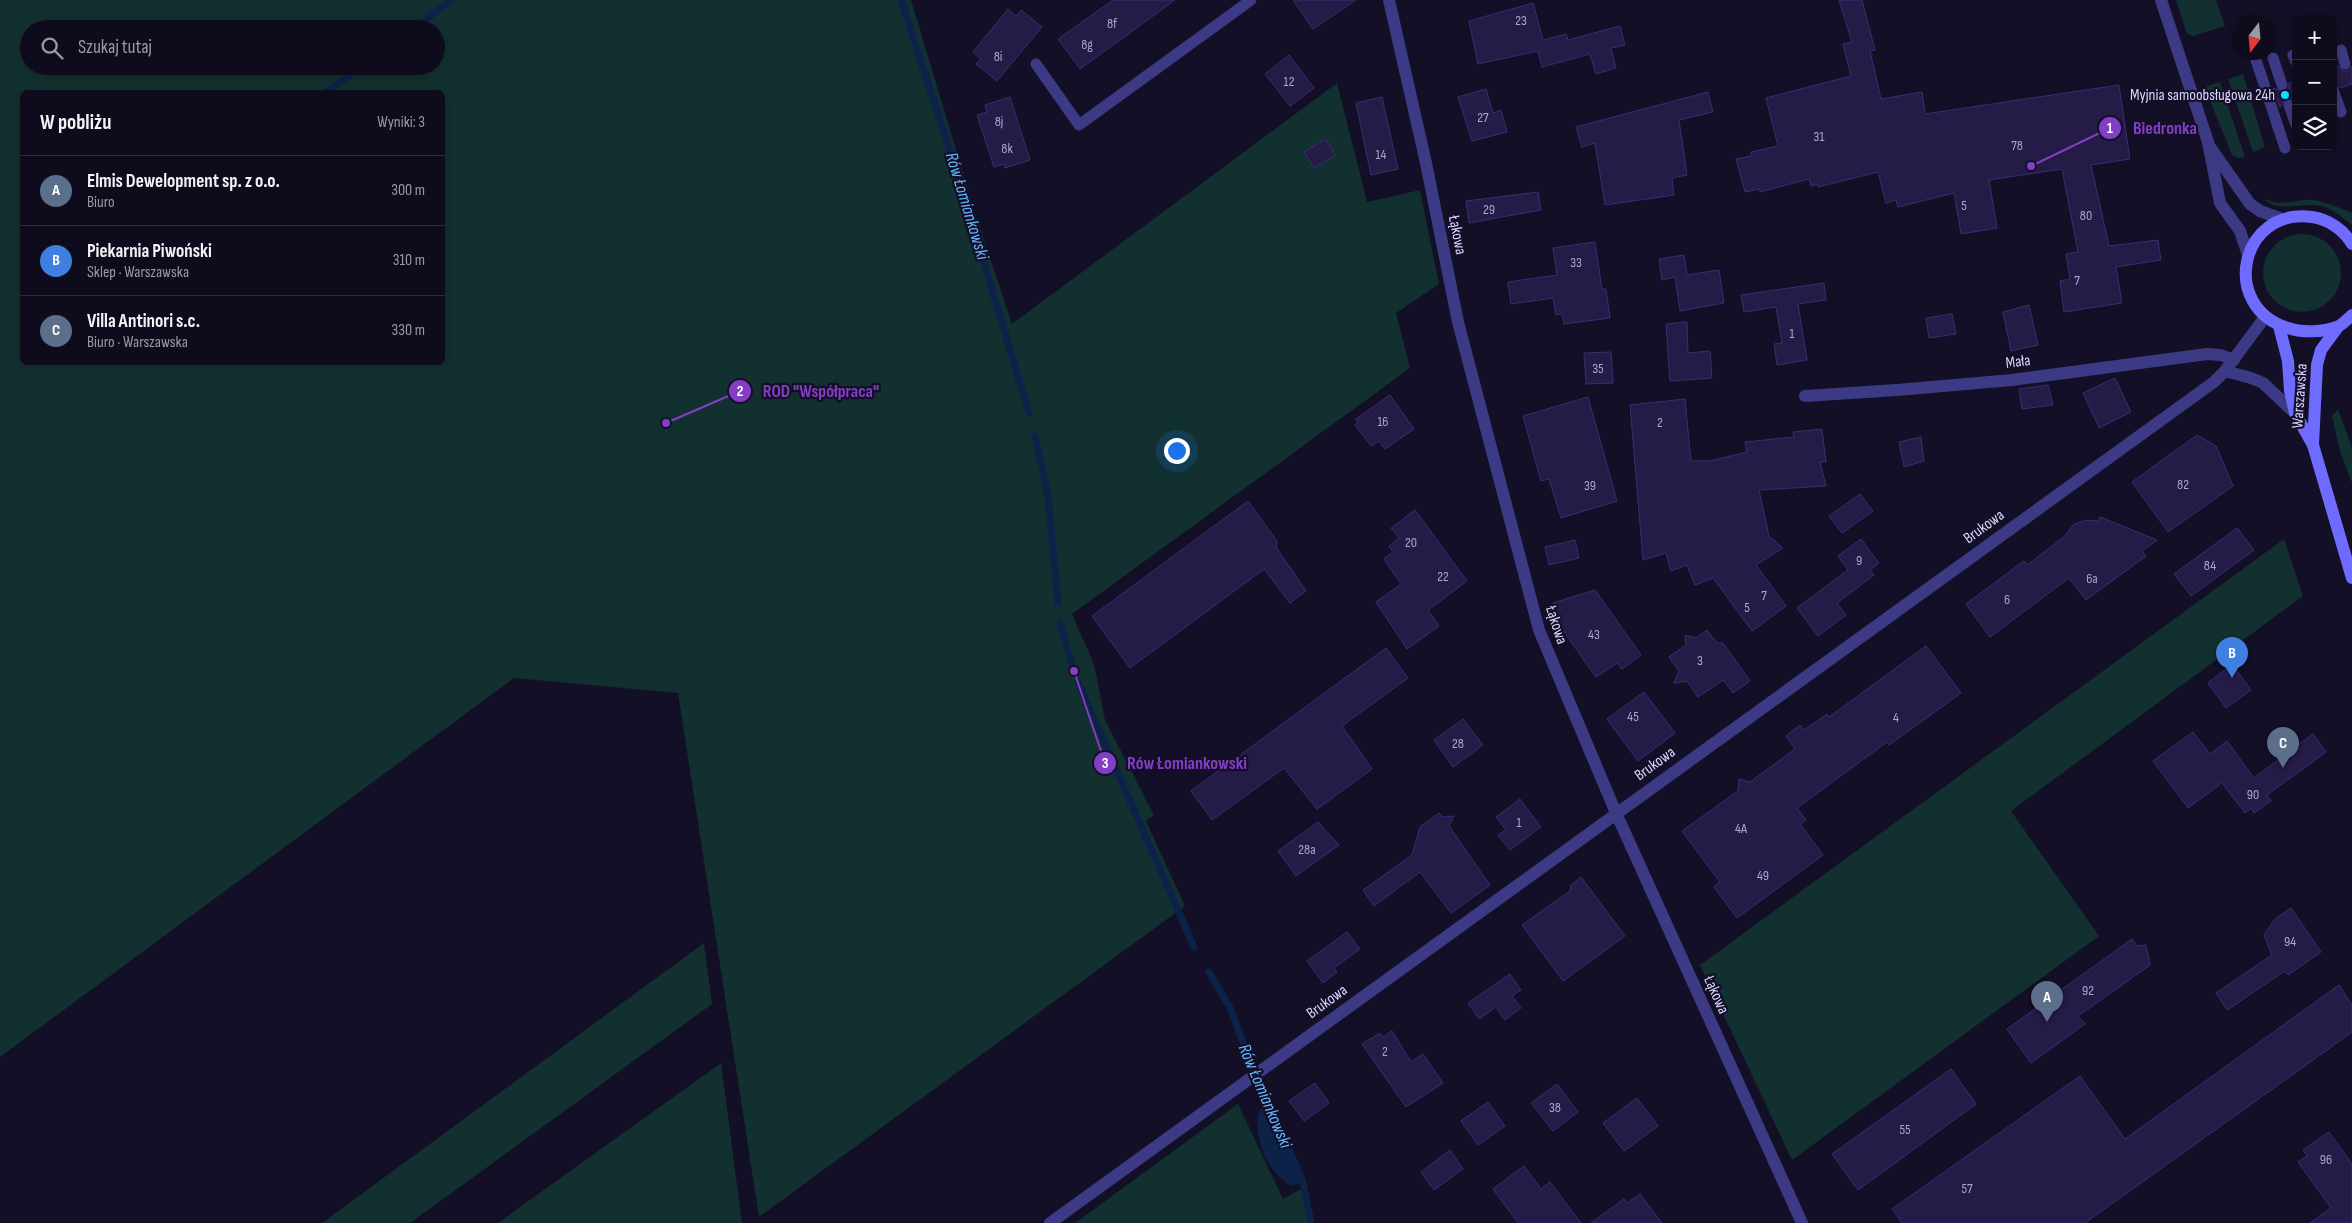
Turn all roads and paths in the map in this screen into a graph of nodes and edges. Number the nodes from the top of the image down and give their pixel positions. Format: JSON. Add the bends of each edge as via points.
{"nodes":[{"id":1,"x":1251,"y":0,"type":"edge"},
{"id":2,"x":1389,"y":0,"type":"edge"},
{"id":3,"x":2161,"y":0,"type":"edge"},
{"id":4,"x":2341,"y":50,"type":"dead end"},
{"id":5,"x":2256,"y":60,"type":"dead end"},
{"id":6,"x":2274,"y":60,"type":"edge"},
{"id":7,"x":1036,"y":64,"type":"dead end"},
{"id":8,"x":2345,"y":64,"type":"dead end"},
{"id":9,"x":2282,"y":85,"type":"dead end"},
{"id":10,"x":2337,"y":101,"type":"edge"},
{"id":11,"x":2289,"y":104,"type":"dead end"},
{"id":12,"x":2341,"y":112,"type":"dead end"},
{"id":13,"x":2292,"y":113,"type":"edge"},
{"id":14,"x":2208,"y":142,"type":"junction"},
{"id":15,"x":2285,"y":148,"type":"dead end"},
{"id":16,"x":2282,"y":219,"type":"junction"},
{"id":17,"x":2351,"y":241,"type":"edge"},
{"id":18,"x":2248,"y":255,"type":"junction"},
{"id":19,"x":2352,"y":315,"type":"edge"},
{"id":20,"x":2265,"y":317,"type":"junction"},
{"id":21,"x":2279,"y":326,"type":"junction"},
{"id":22,"x":2338,"y":327,"type":"junction"},
{"id":23,"x":2234,"y":360,"type":"junction"},
{"id":24,"x":2225,"y":371,"type":"junction"},
{"id":25,"x":1805,"y":396,"type":"dead end"},
{"id":26,"x":2295,"y":413,"type":"junction"},
{"id":27,"x":2313,"y":444,"type":"junction"},
{"id":28,"x":2352,"y":578,"type":"edge"},
{"id":29,"x":1616,"y":813,"type":"junction"},
{"id":30,"x":1050,"y":1223,"type":"edge"},
{"id":31,"x":1802,"y":1223,"type":"edge"}],
"edges":[{"from":1,"to":7,"type":"lane","via":[[1079,125]]},
{"from":2,"to":29,"type":"street","name":"Łąkowa","via":[[1458,322],[1539,630]]},
{"from":3,"to":14,"type":"street"},
{"from":4,"to":8,"type":"lane"},
{"from":5,"to":15,"type":"lane"},
{"from":6,"to":9,"type":"lane"},
{"from":10,"to":12,"type":"lane"},
{"from":11,"to":13,"type":"lane"},
{"from":14,"to":16,"type":"street","via":[[2250,204]]},
{"from":14,"to":18,"type":"street","via":[[2220,203],[2240,231]]},
{"from":16,"to":17,"type":"street","via":[[2318,218],[2332,224]]},
{"from":16,"to":18,"type":"street","via":[[2257,238]]},
{"from":18,"to":20,"type":"street","via":[[2247,285],[2251,298]]},
{"from":19,"to":22,"type":"street","name":"Warszawska"},
{"from":20,"to":21,"type":"street"},
{"from":20,"to":23,"type":"street","name":"Brukowa"},
{"from":21,"to":22,"type":"street","via":[[2314,331]]},
{"from":21,"to":26,"type":"street","name":"Warszawska"},
{"from":22,"to":27,"type":"street","name":"Warszawska","via":[[2321,350],[2317,365]]},
{"from":23,"to":24,"type":"street","name":"Brukowa"},
{"from":23,"to":25,"type":"street","name":"Mała","via":[[2207,354],[2012,380]]},
{"from":24,"to":26,"type":"street","name":"Warszawska","via":[[2264,383]]},
{"from":24,"to":29,"type":"street","name":"Brukowa"},
{"from":26,"to":27,"type":"street","name":"Warszawska"},
{"from":27,"to":28,"type":"street","name":"Warszawska"},
{"from":29,"to":30,"type":"street","name":"Brukowa"},
{"from":29,"to":31,"type":"street","name":"Łąkowa"}]}
